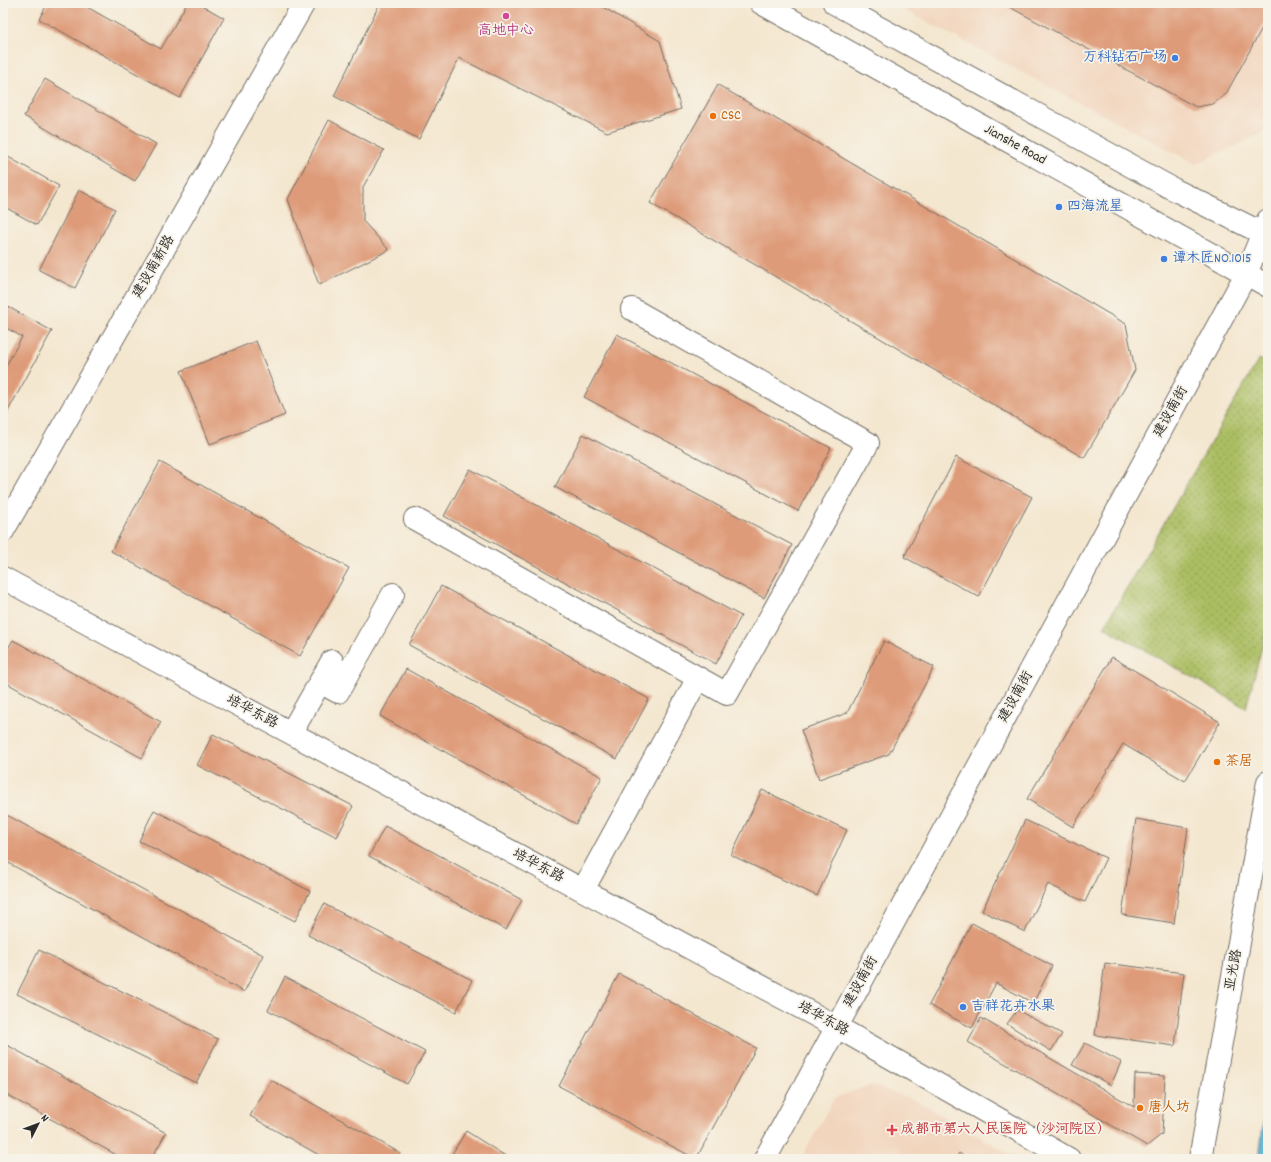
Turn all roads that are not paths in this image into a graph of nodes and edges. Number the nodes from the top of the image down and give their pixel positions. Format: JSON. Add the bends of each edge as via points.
{"nodes":[{"id":1,"x":304,"y":3,"type":"edge"},
{"id":2,"x":762,"y":3,"type":"edge"},
{"id":3,"x":834,"y":3,"type":"edge"},
{"id":4,"x":1266,"y":230,"type":"edge"},
{"id":5,"x":1246,"y":274,"type":"junction"},
{"id":6,"x":1268,"y":286,"type":"edge"},
{"id":7,"x":632,"y":309,"type":"dead end"},
{"id":8,"x":415,"y":519,"type":"dead end"},
{"id":9,"x":3,"y":531,"type":"edge"},
{"id":10,"x":3,"y":578,"type":"edge"},
{"id":11,"x":393,"y":594,"type":"dead end"},
{"id":12,"x":332,"y":661,"type":"dead end"},
{"id":13,"x":698,"y":678,"type":"junction"},
{"id":14,"x":320,"y":682,"type":"junction"},
{"id":15,"x":291,"y":733,"type":"junction"},
{"id":16,"x":1268,"y":782,"type":"edge"},
{"id":17,"x":583,"y":890,"type":"junction"},
{"id":18,"x":837,"y":1027,"type":"junction"},
{"id":19,"x":765,"y":1159,"type":"edge"},
{"id":20,"x":1069,"y":1159,"type":"edge"},
{"id":21,"x":1200,"y":1159,"type":"edge"}],
"edges":[{"from":1,"to":9,"type":"street","name":"建设南新路"},
{"from":2,"to":5,"type":"street","name":"Jianshe Road"},
{"from":3,"to":4,"type":"street","via":[[1173,189]]},
{"from":4,"to":5,"type":"street","name":"建设南街"},
{"from":5,"to":6,"type":"street","name":"Jianshe Road"},
{"from":5,"to":18,"type":"street","name":"建设南街"},
{"from":7,"to":13,"type":"street","via":[[868,443],[727,694]]},
{"from":8,"to":13,"type":"street"},
{"from":10,"to":15,"type":"street","name":"培华东路"},
{"from":11,"to":14,"type":"street","via":[[338,692]]},
{"from":12,"to":14,"type":"street"},
{"from":13,"to":17,"type":"street"},
{"from":14,"to":15,"type":"street"},
{"from":15,"to":17,"type":"street","name":"培华东路"},
{"from":16,"to":21,"type":"street","name":"亚光路"},
{"from":17,"to":18,"type":"street","name":"培华东路"},
{"from":18,"to":19,"type":"street","name":"建设南街"},
{"from":18,"to":20,"type":"street","name":"培华东路"}]}
